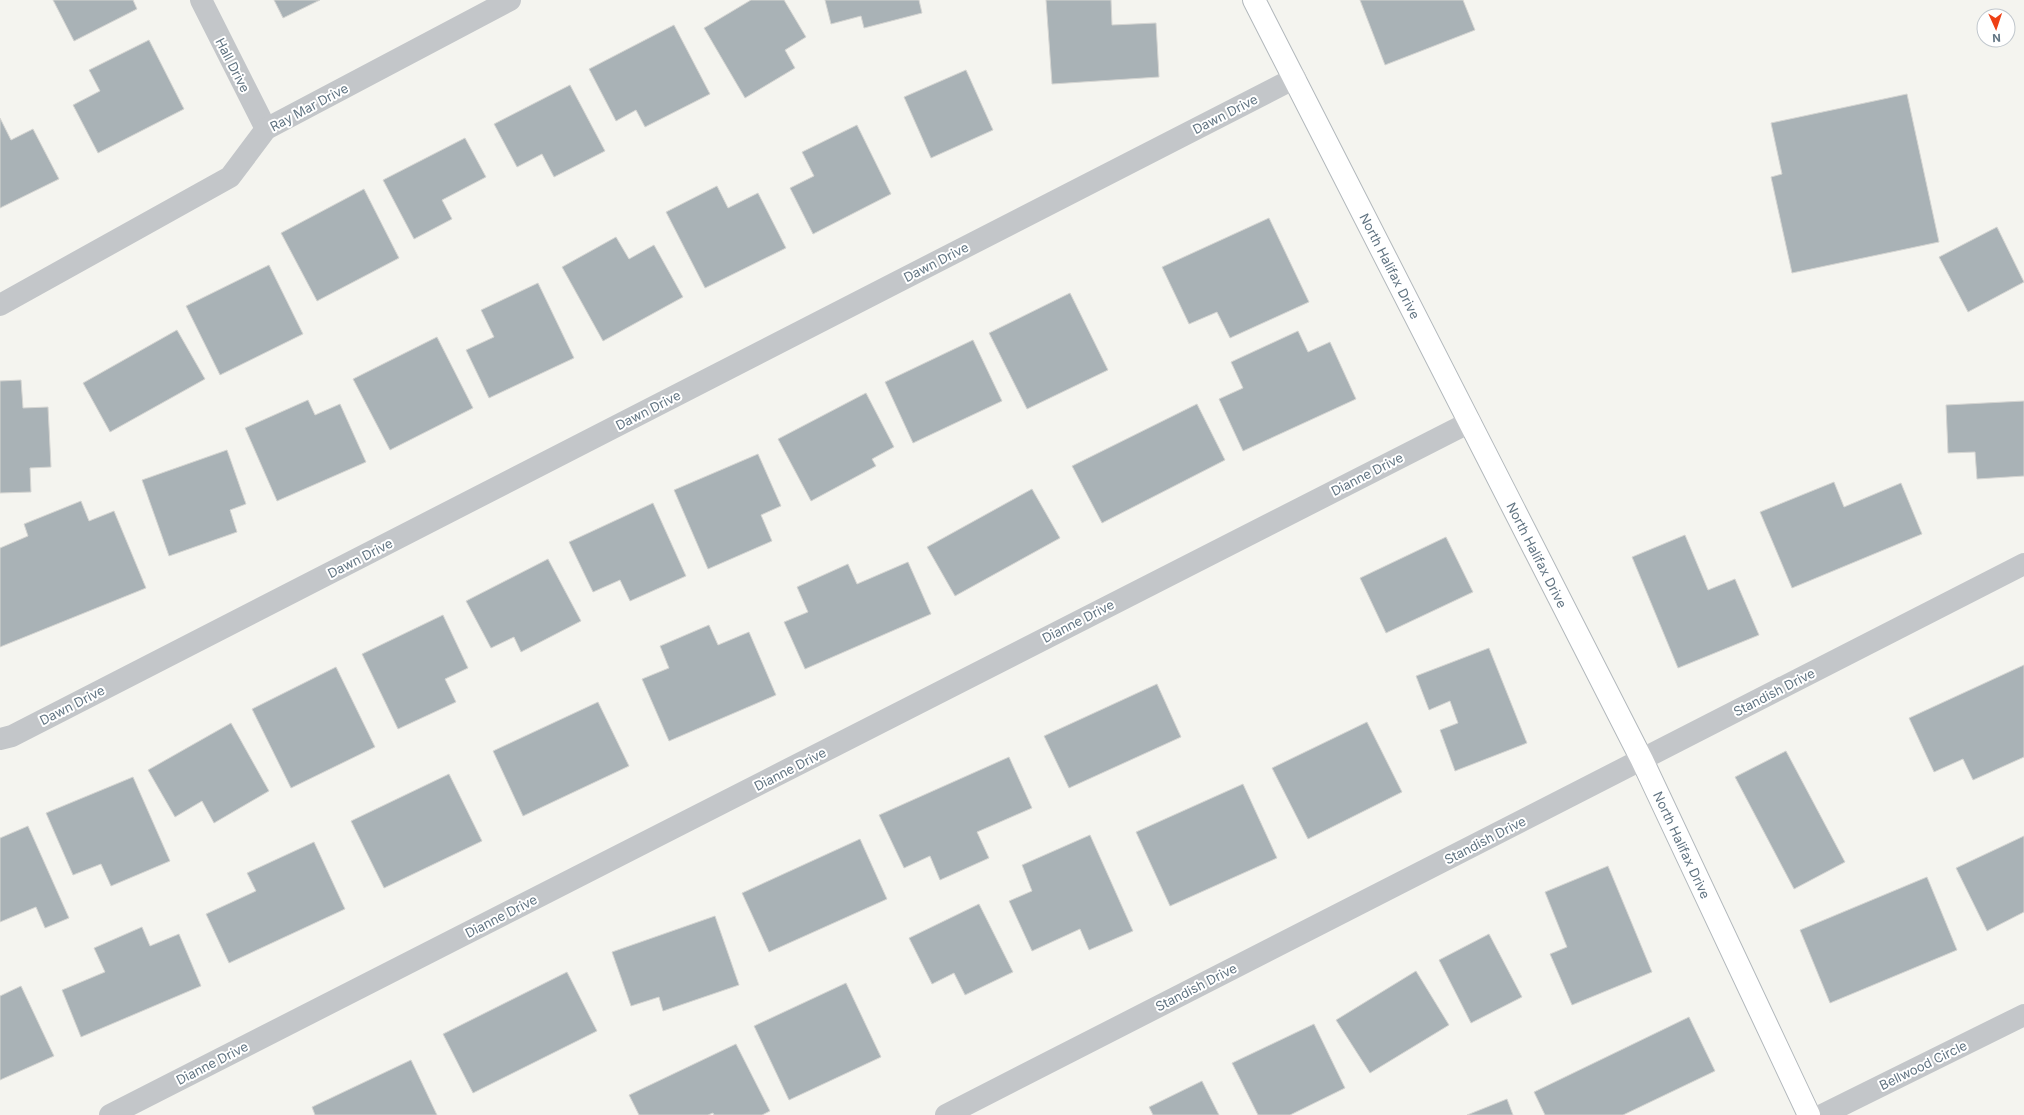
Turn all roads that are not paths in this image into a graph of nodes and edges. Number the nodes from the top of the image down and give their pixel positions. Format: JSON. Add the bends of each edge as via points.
{"nodes":[{"id":1,"x":200,"y":0,"type":"edge"},
{"id":2,"x":510,"y":0,"type":"edge"},
{"id":3,"x":1254,"y":0,"type":"edge"},
{"id":4,"x":1295,"y":78,"type":"junction"},
{"id":5,"x":266,"y":129,"type":"junction"},
{"id":6,"x":0,"y":305,"type":"edge"},
{"id":7,"x":1470,"y":422,"type":"junction"},
{"id":8,"x":2024,"y":564,"type":"edge"},
{"id":9,"x":0,"y":739,"type":"edge"},
{"id":10,"x":1642,"y":760,"type":"junction"},
{"id":11,"x":2024,"y":1015,"type":"edge"},
{"id":12,"x":110,"y":1115,"type":"edge"},
{"id":13,"x":946,"y":1115,"type":"edge"},
{"id":14,"x":1809,"y":1115,"type":"edge"},
{"id":15,"x":1822,"y":1115,"type":"edge"}],
"edges":[{"from":1,"to":5,"type":"street","name":"Hall Drive"},
{"from":2,"to":5,"type":"street","name":"Ray Mar Drive"},
{"from":3,"to":4,"type":"street","name":"North Halifax Drive"},
{"from":4,"to":7,"type":"street","name":"North Halifax Drive"},
{"from":4,"to":9,"type":"street","name":"Dawn Drive","via":[[12,736]]},
{"from":5,"to":6,"type":"street","name":"Ray Mar Drive","via":[[230,177]]},
{"from":7,"to":10,"type":"street","name":"North Halifax Drive"},
{"from":7,"to":12,"type":"street","name":"Dianne Drive"},
{"from":8,"to":10,"type":"street","name":"Standish Drive"},
{"from":10,"to":13,"type":"street","name":"Standish Drive"},
{"from":10,"to":14,"type":"street","name":"North Halifax Drive"},
{"from":11,"to":15,"type":"street","name":"Bellwood Circle"}]}
